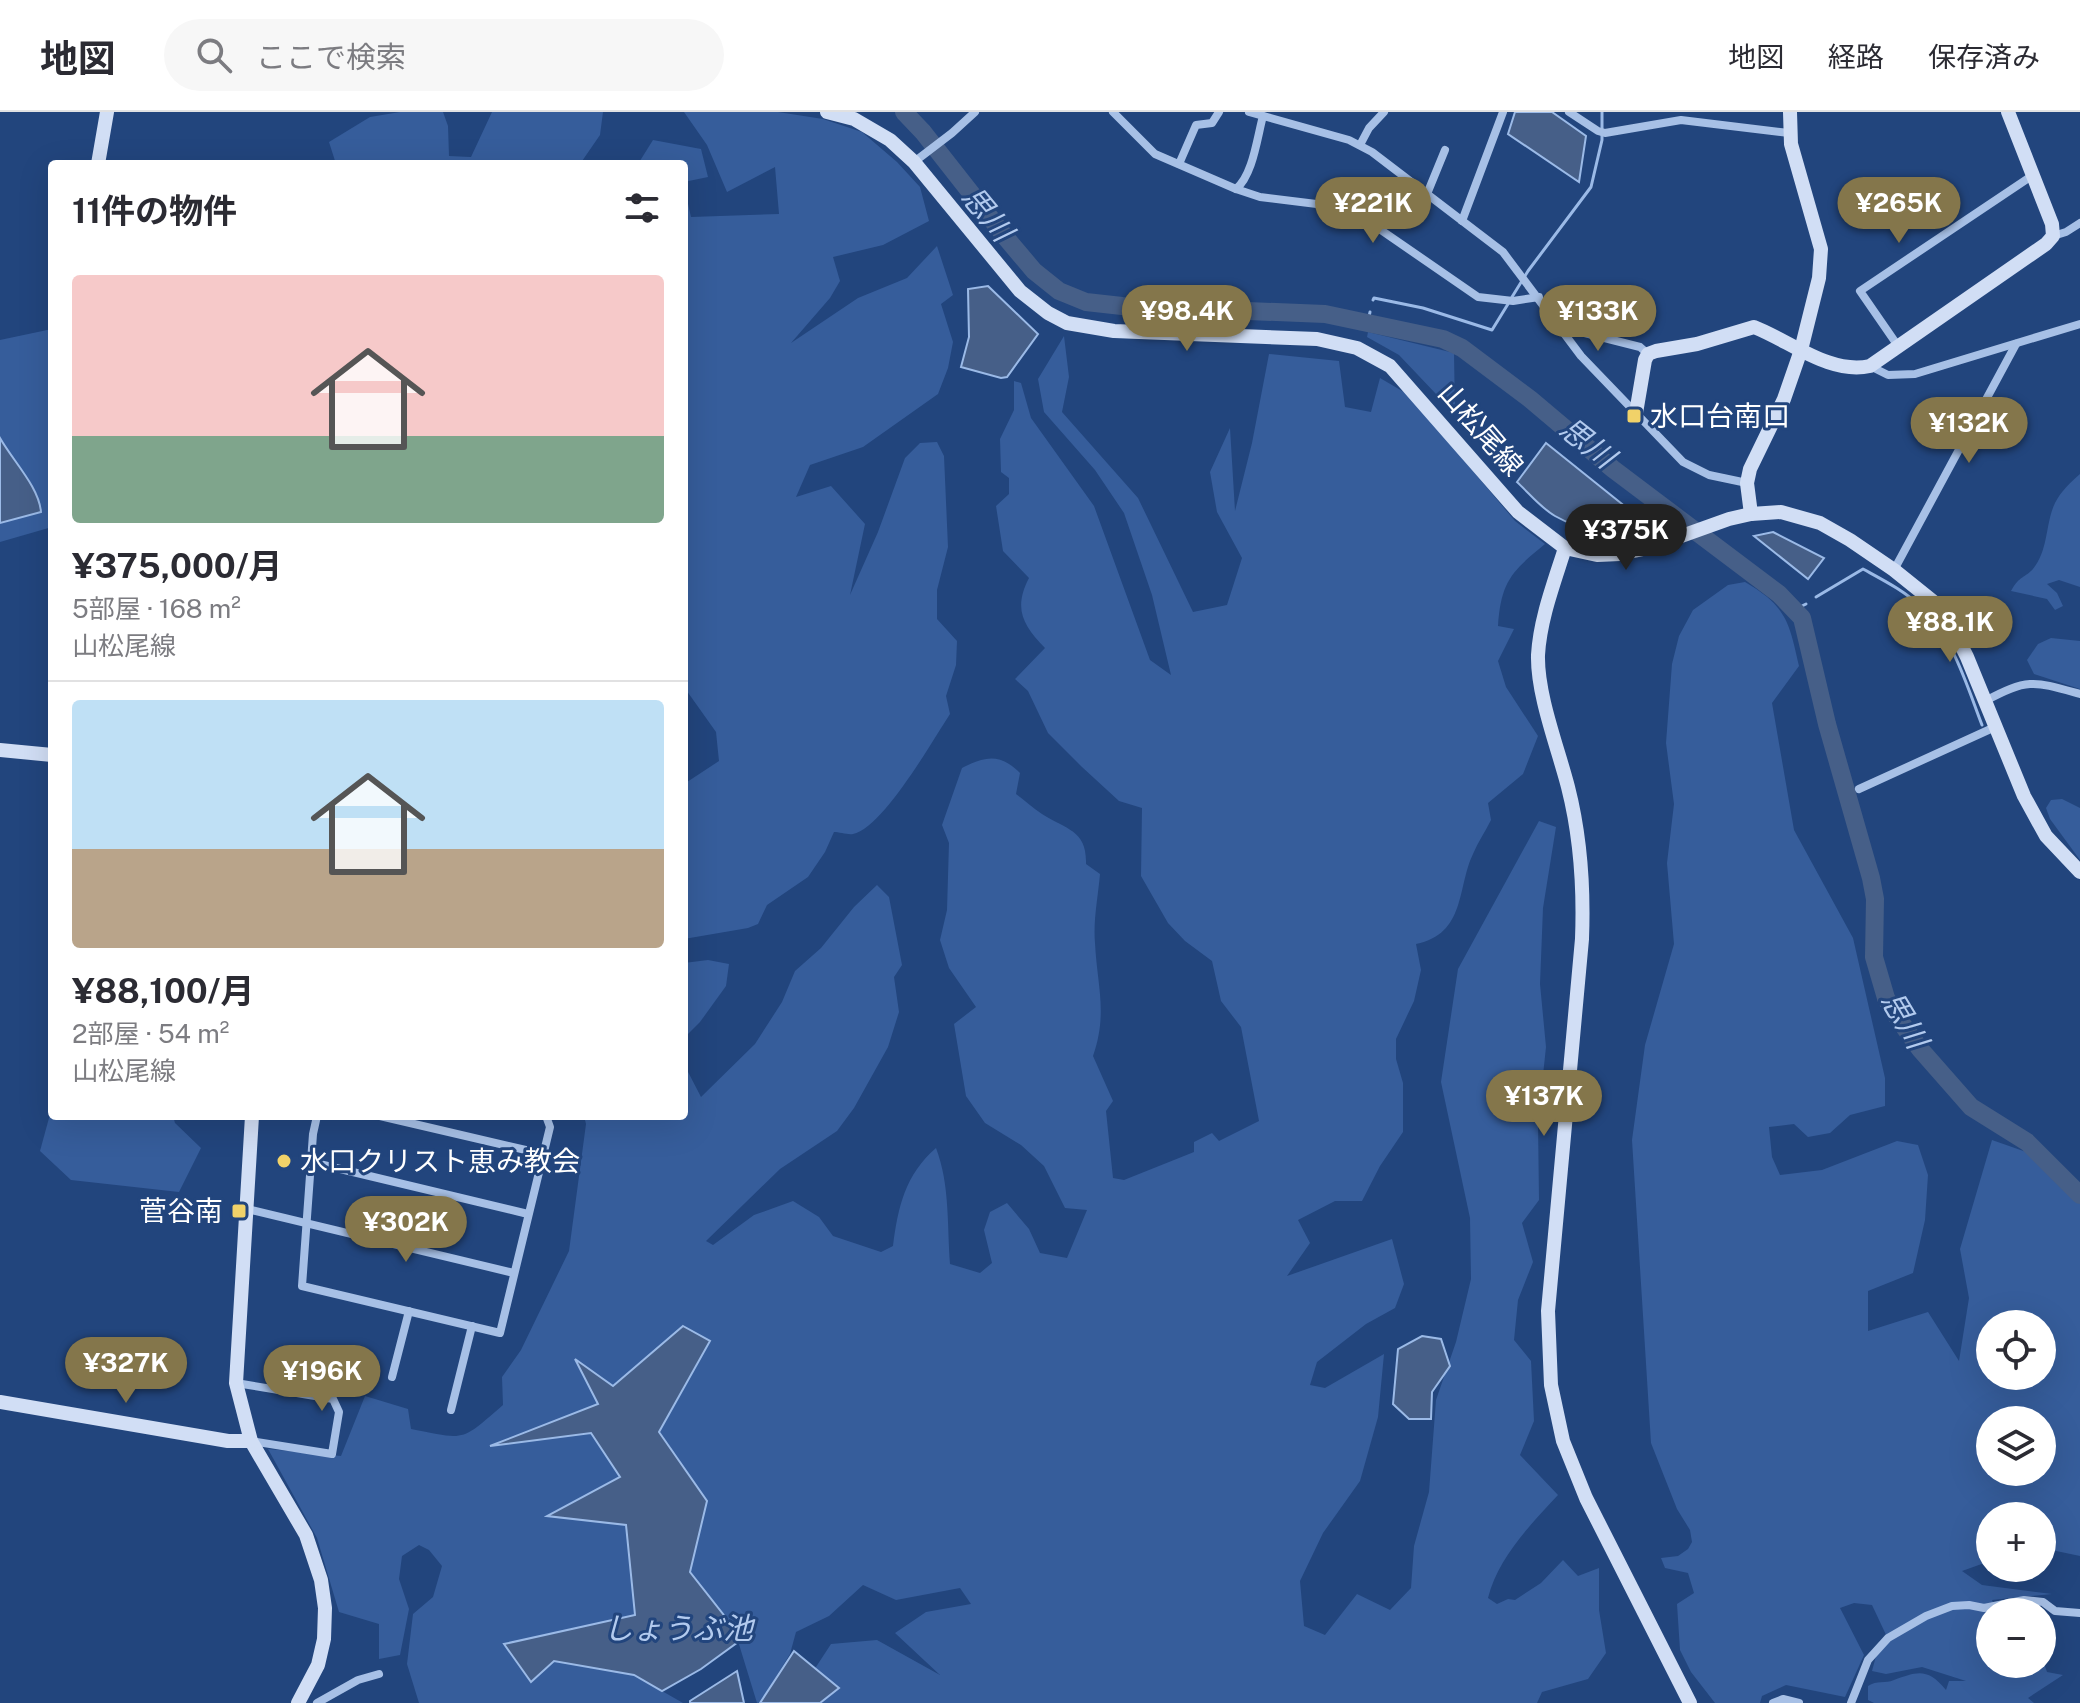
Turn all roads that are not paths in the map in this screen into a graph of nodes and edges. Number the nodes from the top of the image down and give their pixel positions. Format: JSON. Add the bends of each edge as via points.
{"nodes":[{"id":1,"x":107,"y":112,"type":"edge"},
{"id":2,"x":827,"y":112,"type":"edge"},
{"id":3,"x":975,"y":112,"type":"edge"},
{"id":4,"x":1113,"y":112,"type":"edge"},
{"id":5,"x":1219,"y":112,"type":"edge"},
{"id":6,"x":1249,"y":112,"type":"edge"},
{"id":7,"x":1289,"y":112,"type":"edge"},
{"id":8,"x":1384,"y":112,"type":"edge"},
{"id":9,"x":1503,"y":112,"type":"edge"},
{"id":10,"x":1569,"y":112,"type":"edge"},
{"id":11,"x":1790,"y":112,"type":"edge"},
{"id":12,"x":2008,"y":112,"type":"edge"},
{"id":13,"x":1263,"y":116,"type":"junction"},
{"id":14,"x":1284,"y":121,"type":"junction"},
{"id":15,"x":1789,"y":133,"type":"junction"},
{"id":16,"x":1360,"y":145,"type":"junction"},
{"id":17,"x":1445,"y":150,"type":"dead end"},
{"id":18,"x":920,"y":158,"type":"junction"},
{"id":19,"x":99,"y":160,"type":"edge"},
{"id":20,"x":1179,"y":164,"type":"junction"},
{"id":21,"x":2033,"y":175,"type":"junction"},
{"id":22,"x":1236,"y":189,"type":"junction"},
{"id":23,"x":1427,"y":194,"type":"junction"},
{"id":24,"x":1462,"y":221,"type":"junction"},
{"id":25,"x":2080,"y":223,"type":"edge"},
{"id":26,"x":2053,"y":236,"type":"junction"},
{"id":27,"x":1539,"y":297,"type":"junction"},
{"id":28,"x":2080,"y":324,"type":"edge"},
{"id":29,"x":1560,"y":327,"type":"junction"},
{"id":30,"x":2016,"y":344,"type":"junction"},
{"id":31,"x":1898,"y":346,"type":"junction"},
{"id":32,"x":1801,"y":350,"type":"junction"},
{"id":33,"x":1648,"y":354,"type":"junction"},
{"id":34,"x":1870,"y":366,"type":"junction"},
{"id":35,"x":1636,"y":413,"type":"junction"},
{"id":36,"x":1747,"y":483,"type":"junction"},
{"id":37,"x":1751,"y":514,"type":"junction"},
{"id":38,"x":1565,"y":548,"type":"junction"},
{"id":39,"x":1894,"y":570,"type":"junction"},
{"id":40,"x":2080,"y":694,"type":"edge"},
{"id":41,"x":1984,"y":701,"type":"junction"},
{"id":42,"x":1995,"y":727,"type":"junction"},
{"id":43,"x":0,"y":750,"type":"edge"},
{"id":44,"x":48,"y":755,"type":"edge"},
{"id":45,"x":1859,"y":789,"type":"dead end"},
{"id":46,"x":2080,"y":872,"type":"edge"},
{"id":47,"x":252,"y":1120,"type":"edge"},
{"id":48,"x":316,"y":1120,"type":"edge"},
{"id":49,"x":397,"y":1120,"type":"edge"},
{"id":50,"x":547,"y":1120,"type":"edge"},
{"id":51,"x":543,"y":1154,"type":"junction"},
{"id":52,"x":311,"y":1162,"type":"junction"},
{"id":53,"x":247,"y":1209,"type":"junction"},
{"id":54,"x":528,"y":1214,"type":"junction"},
{"id":55,"x":305,"y":1223,"type":"junction"},
{"id":56,"x":514,"y":1273,"type":"junction"},
{"id":57,"x":409,"y":1311,"type":"junction"},
{"id":58,"x":472,"y":1326,"type":"junction"},
{"id":59,"x":392,"y":1377,"type":"dead end"},
{"id":60,"x":236,"y":1383,"type":"junction"},
{"id":61,"x":0,"y":1402,"type":"edge"},
{"id":62,"x":451,"y":1410,"type":"dead end"},
{"id":63,"x":251,"y":1441,"type":"junction"},
{"id":64,"x":2080,"y":1613,"type":"edge"},
{"id":65,"x":379,"y":1674,"type":"dead end"},
{"id":66,"x":298,"y":1703,"type":"edge"},
{"id":67,"x":317,"y":1703,"type":"edge"},
{"id":68,"x":1690,"y":1703,"type":"edge"},
{"id":69,"x":1773,"y":1703,"type":"edge"},
{"id":70,"x":1799,"y":1703,"type":"edge"},
{"id":71,"x":1851,"y":1703,"type":"edge"}],
"edges":[{"from":1,"to":19,"type":"street"},
{"from":2,"to":18,"type":"street","name":"山松尾線","via":[[854,119]]},
{"from":3,"to":18,"type":"street"},
{"from":4,"to":20,"type":"street","via":[[1155,154]]},
{"from":5,"to":20,"type":"street","via":[[1212,123],[1196,125]]},
{"from":6,"to":13,"type":"street"},
{"from":7,"to":14,"type":"street"},
{"from":8,"to":16,"type":"street"},
{"from":9,"to":24,"type":"street"},
{"from":10,"to":15,"type":"street","via":[[1602,132],[1681,120]]},
{"from":11,"to":15,"type":"street"},
{"from":12,"to":21,"type":"street"},
{"from":13,"to":14,"type":"street"},
{"from":13,"to":22,"type":"street","via":[[1249,171]]},
{"from":14,"to":16,"type":"street"},
{"from":15,"to":32,"type":"street","via":[[1821,249]]},
{"from":16,"to":23,"type":"street"},
{"from":17,"to":23,"type":"street"},
{"from":18,"to":38,"type":"street","name":"山松尾線","via":[[1020,291],[1048,313],[1067,323],[1114,331],[1317,339],[1357,348],[1390,366],[1518,512]]},
{"from":20,"to":22,"type":"street"},
{"from":21,"to":26,"type":"street"},
{"from":21,"to":31,"type":"street","via":[[1860,291]]},
{"from":22,"to":27,"type":"street","via":[[1349,208],[1478,297]]},
{"from":23,"to":24,"type":"street"},
{"from":24,"to":27,"type":"street","via":[[1503,252]]},
{"from":25,"to":26,"type":"street"},
{"from":26,"to":31,"type":"street"},
{"from":27,"to":29,"type":"street"},
{"from":28,"to":30,"type":"street"},
{"from":29,"to":33,"type":"street","via":[[1640,347]]},
{"from":29,"to":35,"type":"street"},
{"from":30,"to":34,"type":"street","via":[[1915,374],[1888,375]]},
{"from":30,"to":39,"type":"street"},
{"from":31,"to":34,"type":"street"},
{"from":32,"to":33,"type":"street","via":[[1754,327]]},
{"from":32,"to":34,"type":"street","via":[[1845,366]]},
{"from":32,"to":36,"type":"street"},
{"from":33,"to":35,"type":"street"},
{"from":35,"to":36,"type":"street","via":[[1683,462],[1709,475]]},
{"from":36,"to":37,"type":"street"},
{"from":37,"to":38,"type":"street","name":"山松尾線","via":[[1620,554]]},
{"from":37,"to":39,"type":"street","name":"山松尾線","via":[[1781,512],[1820,523]]},
{"from":38,"to":68,"type":"street","via":[[1538,658],[1579,836],[1583,882],[1548,1311],[1551,1385],[1562,1438],[1586,1498]]},
{"from":39,"to":41,"type":"street","name":"山松尾線","via":[[1948,619]]},
{"from":40,"to":41,"type":"street","via":[[2024,683]]},
{"from":41,"to":42,"type":"street","name":"山松尾線"},
{"from":42,"to":45,"type":"street"},
{"from":42,"to":46,"type":"street","name":"山松尾線","via":[[2046,836]]},
{"from":43,"to":44,"type":"street"},
{"from":47,"to":53,"type":"street"},
{"from":48,"to":52,"type":"street"},
{"from":49,"to":51,"type":"street"},
{"from":50,"to":51,"type":"street"},
{"from":51,"to":54,"type":"street"},
{"from":52,"to":54,"type":"street"},
{"from":52,"to":55,"type":"street"},
{"from":53,"to":55,"type":"street"},
{"from":53,"to":60,"type":"street"},
{"from":54,"to":56,"type":"street"},
{"from":55,"to":56,"type":"street"},
{"from":55,"to":57,"type":"street","via":[[302,1286]]},
{"from":56,"to":58,"type":"street","via":[[500,1333]]},
{"from":57,"to":58,"type":"street"},
{"from":57,"to":59,"type":"street"},
{"from":58,"to":62,"type":"street"},
{"from":60,"to":63,"type":"street"},
{"from":60,"to":63,"type":"street","via":[[333,1399],[339,1412],[332,1454]]},
{"from":61,"to":63,"type":"street"},
{"from":63,"to":66,"type":"street","via":[[306,1535],[321,1580],[324,1639],[318,1665]]},
{"from":64,"to":71,"type":"street","via":[[2024,1600],[1984,1608],[1952,1606],[1926,1616],[1888,1638],[1868,1660]]},
{"from":65,"to":67,"type":"street"},
{"from":69,"to":70,"type":"street"}]}
